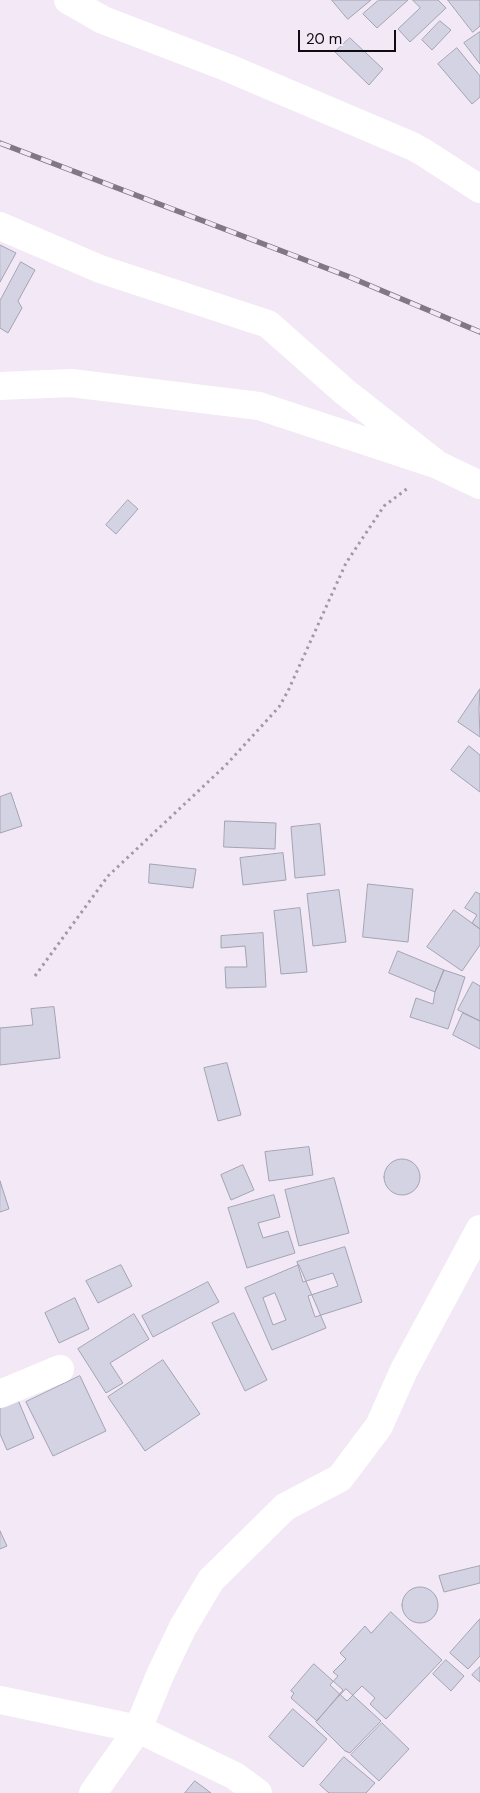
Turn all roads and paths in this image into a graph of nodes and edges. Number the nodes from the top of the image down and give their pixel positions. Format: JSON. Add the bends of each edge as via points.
{"nodes":[{"id":1,"x":68,"y":0,"type":"edge"},
{"id":2,"x":480,"y":189,"type":"edge"},
{"id":3,"x":0,"y":226,"type":"edge"},
{"id":4,"x":0,"y":386,"type":"edge"},
{"id":5,"x":438,"y":465,"type":"junction"},
{"id":6,"x":480,"y":485,"type":"edge"},
{"id":7,"x":35,"y":976,"type":"dead end"},
{"id":8,"x":480,"y":1229,"type":"edge"},
{"id":9,"x":60,"y":1368,"type":"dead end"},
{"id":10,"x":0,"y":1394,"type":"edge"},
{"id":11,"x":0,"y":1700,"type":"edge"},
{"id":12,"x":138,"y":1729,"type":"junction"},
{"id":13,"x":93,"y":1793,"type":"edge"},
{"id":14,"x":258,"y":1793,"type":"edge"}],
"edges":[{"from":1,"to":2,"type":"street","via":[[103,20],[226,67],[412,146]]},
{"from":3,"to":5,"type":"street","via":[[100,269],[268,324],[345,392]]},
{"from":4,"to":5,"type":"street","via":[[71,383],[259,406]]},
{"from":5,"to":6,"type":"street"},
{"from":5,"to":7,"type":"path","via":[[384,506],[346,563],[279,707],[226,765],[108,876]]},
{"from":8,"to":12,"type":"street","via":[[404,1370],[379,1426],[340,1478],[285,1507],[211,1580],[183,1627]]},
{"from":9,"to":10,"type":"street"},
{"from":11,"to":12,"type":"street"},
{"from":12,"to":13,"type":"street"},
{"from":12,"to":14,"type":"street","via":[[235,1776]]}]}
